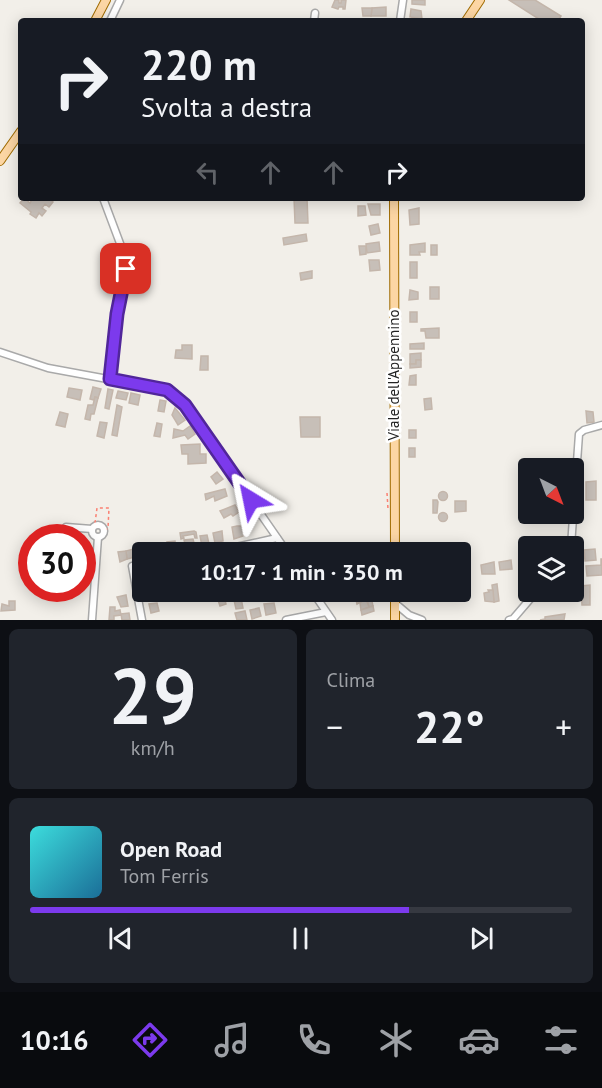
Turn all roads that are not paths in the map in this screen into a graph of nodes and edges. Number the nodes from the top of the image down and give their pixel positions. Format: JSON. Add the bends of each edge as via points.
{"nodes":[{"id":1,"x":106,"y":0,"type":"edge"},
{"id":2,"x":120,"y":0,"type":"edge"},
{"id":3,"x":403,"y":0,"type":"edge"},
{"id":4,"x":480,"y":0,"type":"edge"},
{"id":5,"x":315,"y":13,"type":"dead end"},
{"id":6,"x":97,"y":18,"type":"edge"},
{"id":7,"x":111,"y":18,"type":"edge"},
{"id":8,"x":314,"y":18,"type":"edge"},
{"id":9,"x":400,"y":18,"type":"edge"},
{"id":10,"x":468,"y":18,"type":"edge"},
{"id":11,"x":18,"y":135,"type":"edge"},
{"id":12,"x":0,"y":161,"type":"edge"},
{"id":13,"x":104,"y":201,"type":"edge"},
{"id":14,"x":394,"y":201,"type":"edge"},
{"id":15,"x":0,"y":352,"type":"edge"},
{"id":16,"x":110,"y":379,"type":"junction"},
{"id":17,"x":602,"y":425,"type":"edge"},
{"id":18,"x":96,"y":527,"type":"edge"},
{"id":19,"x":572,"y":536,"type":"edge"},
{"id":20,"x":98,"y":537,"type":"joint"},
{"id":21,"x":277,"y":538,"type":"junction"},
{"id":22,"x":259,"y":542,"type":"edge"},
{"id":23,"x":280,"y":542,"type":"edge"},
{"id":24,"x":395,"y":542,"type":"edge"},
{"id":25,"x":139,"y":602,"type":"edge"},
{"id":26,"x":319,"y":602,"type":"edge"},
{"id":27,"x":528,"y":602,"type":"edge"},
{"id":28,"x":396,"y":604,"type":"joint"},
{"id":29,"x":326,"y":612,"type":"junction"},
{"id":30,"x":409,"y":615,"type":"junction"},
{"id":31,"x":395,"y":618,"type":"edge"},
{"id":32,"x":92,"y":620,"type":"edge"},
{"id":33,"x":142,"y":620,"type":"edge"},
{"id":34,"x":286,"y":620,"type":"edge"},
{"id":35,"x":332,"y":620,"type":"edge"},
{"id":36,"x":422,"y":620,"type":"edge"},
{"id":37,"x":509,"y":620,"type":"edge"}],
"edges":[{"from":1,"to":6,"type":"main road"},
{"from":2,"to":7,"type":"street"},
{"from":3,"to":9,"type":"street"},
{"from":4,"to":10,"type":"main road"},
{"from":5,"to":8,"type":"street"},
{"from":11,"to":12,"type":"main road"},
{"from":13,"to":16,"type":"street","via":[[126,269]]},
{"from":14,"to":24,"type":"main road","name":"Viale dell'Appennino"},
{"from":15,"to":16,"type":"street","via":[[48,368]]},
{"from":16,"to":21,"type":"street","via":[[167,390],[185,405]]},
{"from":17,"to":19,"type":"street","via":[[579,434]]},
{"from":18,"to":20,"type":"street","via":[[102,526],[104,531]]},
{"from":20,"to":32,"type":"street"},
{"from":21,"to":22,"type":"street"},
{"from":21,"to":23,"type":"street"},
{"from":25,"to":33,"type":"street"},
{"from":26,"to":29,"type":"street"},
{"from":27,"to":37,"type":"street"},
{"from":28,"to":30,"type":"street"},
{"from":28,"to":31,"type":"main road"},
{"from":29,"to":34,"type":"street"},
{"from":29,"to":35,"type":"street"},
{"from":30,"to":31,"type":"street"},
{"from":30,"to":36,"type":"street"}]}
